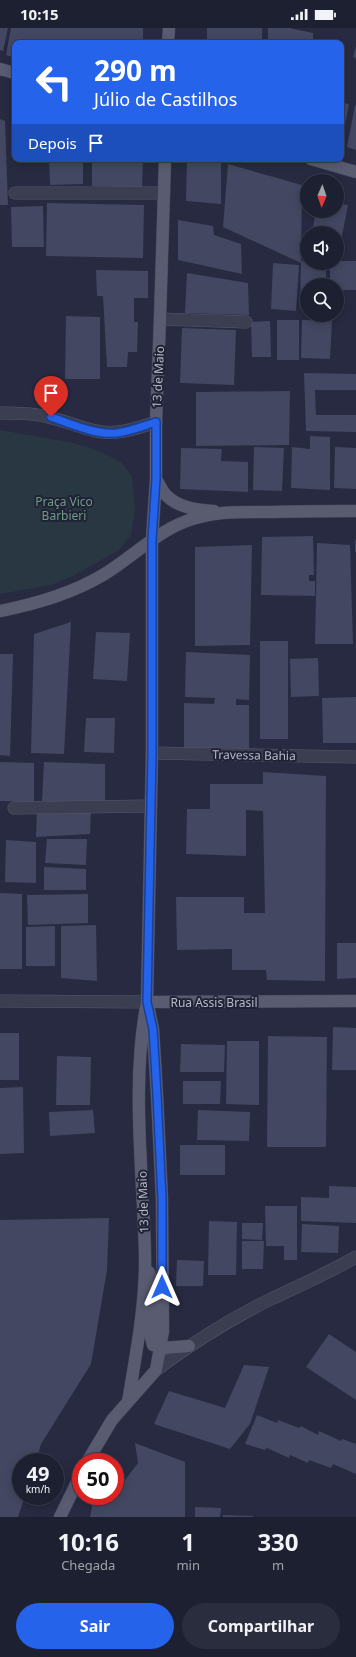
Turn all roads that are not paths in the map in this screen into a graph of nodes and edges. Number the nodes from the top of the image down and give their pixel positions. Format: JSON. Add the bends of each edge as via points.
{"nodes":[{"id":1,"x":169,"y":28,"type":"edge"},
{"id":2,"x":168,"y":40,"type":"edge"},
{"id":3,"x":0,"y":68,"type":"edge"},
{"id":4,"x":12,"y":72,"type":"edge"},
{"id":5,"x":165,"y":162,"type":"edge"},
{"id":6,"x":321,"y":162,"type":"edge"},
{"id":7,"x":356,"y":172,"type":"edge"},
{"id":8,"x":15,"y":192,"type":"dead end"},
{"id":9,"x":164,"y":193,"type":"junction"},
{"id":10,"x":160,"y":319,"type":"junction"},
{"id":11,"x":246,"y":322,"type":"dead end"},
{"id":12,"x":0,"y":412,"type":"edge"},
{"id":13,"x":156,"y":422,"type":"junction"},
{"id":14,"x":156,"y":479,"type":"junction"},
{"id":15,"x":356,"y":511,"type":"edge"},
{"id":16,"x":224,"y":512,"type":"junction"},
{"id":17,"x":152,"y":540,"type":"junction"},
{"id":18,"x":0,"y":611,"type":"edge"},
{"id":19,"x":152,"y":753,"type":"junction"},
{"id":20,"x":356,"y":757,"type":"edge"},
{"id":21,"x":151,"y":806,"type":"junction"},
{"id":22,"x":14,"y":808,"type":"dead end"},
{"id":23,"x":0,"y":1001,"type":"edge"},
{"id":24,"x":356,"y":1001,"type":"edge"},
{"id":25,"x":147,"y":1002,"type":"junction"},
{"id":26,"x":145,"y":1256,"type":"junction"},
{"id":27,"x":356,"y":1258,"type":"edge"},
{"id":28,"x":189,"y":1346,"type":"junction"},
{"id":29,"x":160,"y":1348,"type":"junction"},
{"id":30,"x":156,"y":1370,"type":"junction"},
{"id":31,"x":128,"y":1402,"type":"junction"},
{"id":32,"x":92,"y":1453,"type":"edge"},
{"id":33,"x":72,"y":1492,"type":"edge"},
{"id":34,"x":60,"y":1517,"type":"edge"}],
"edges":[{"from":1,"to":2,"type":"main road"},
{"from":3,"to":4,"type":"main road"},
{"from":5,"to":9,"type":"main road","name":"13 de Maio"},
{"from":6,"to":7,"type":"main road"},
{"from":8,"to":9,"type":"street"},
{"from":9,"to":10,"type":"main road","name":"13 de Maio"},
{"from":10,"to":11,"type":"street"},
{"from":10,"to":13,"type":"main road","name":"13 de Maio"},
{"from":12,"to":13,"type":"street","via":[[51,417],[102,432],[116,433]]},
{"from":13,"to":14,"type":"main road","name":"13 de Maio"},
{"from":14,"to":16,"type":"main road","via":[[166,495],[176,502],[196,510]]},
{"from":14,"to":17,"type":"main road","name":"13 de Maio"},
{"from":15,"to":16,"type":"main road"},
{"from":16,"to":17,"type":"main road","via":[[185,522]]},
{"from":17,"to":18,"type":"main road","via":[[102,576],[77,588],[55,598]]},
{"from":17,"to":19,"type":"main road","name":"13 de Maio"},
{"from":19,"to":20,"type":"street","name":"Travessa Bahia"},
{"from":19,"to":21,"type":"main road","name":"13 de Maio"},
{"from":21,"to":22,"type":"street"},
{"from":21,"to":25,"type":"main road","name":"13 de Maio"},
{"from":23,"to":25,"type":"street","name":"Rua Assis Brasil"},
{"from":24,"to":25,"type":"main road","name":"Rua Assis Brasil"},
{"from":25,"to":26,"type":"main road","name":"13 de Maio","via":[[141,1029],[139,1096]]},
{"from":25,"to":29,"type":"main road","name":"13 de Maio","via":[[153,1029],[162,1199],[163,1331]]},
{"from":26,"to":29,"type":"main road","via":[[152,1281],[151,1341]]},
{"from":26,"to":31,"type":"main road","name":"13 de Maio","via":[[136,1357]]},
{"from":27,"to":28,"type":"street","via":[[258,1306]]},
{"from":28,"to":29,"type":"main road"},
{"from":28,"to":30,"type":"street"},
{"from":29,"to":30,"type":"main road","name":"13 de Maio"},
{"from":30,"to":31,"type":"main road"},
{"from":31,"to":32,"type":"main road","via":[[112,1420]]},
{"from":33,"to":34,"type":"main road"}]}
